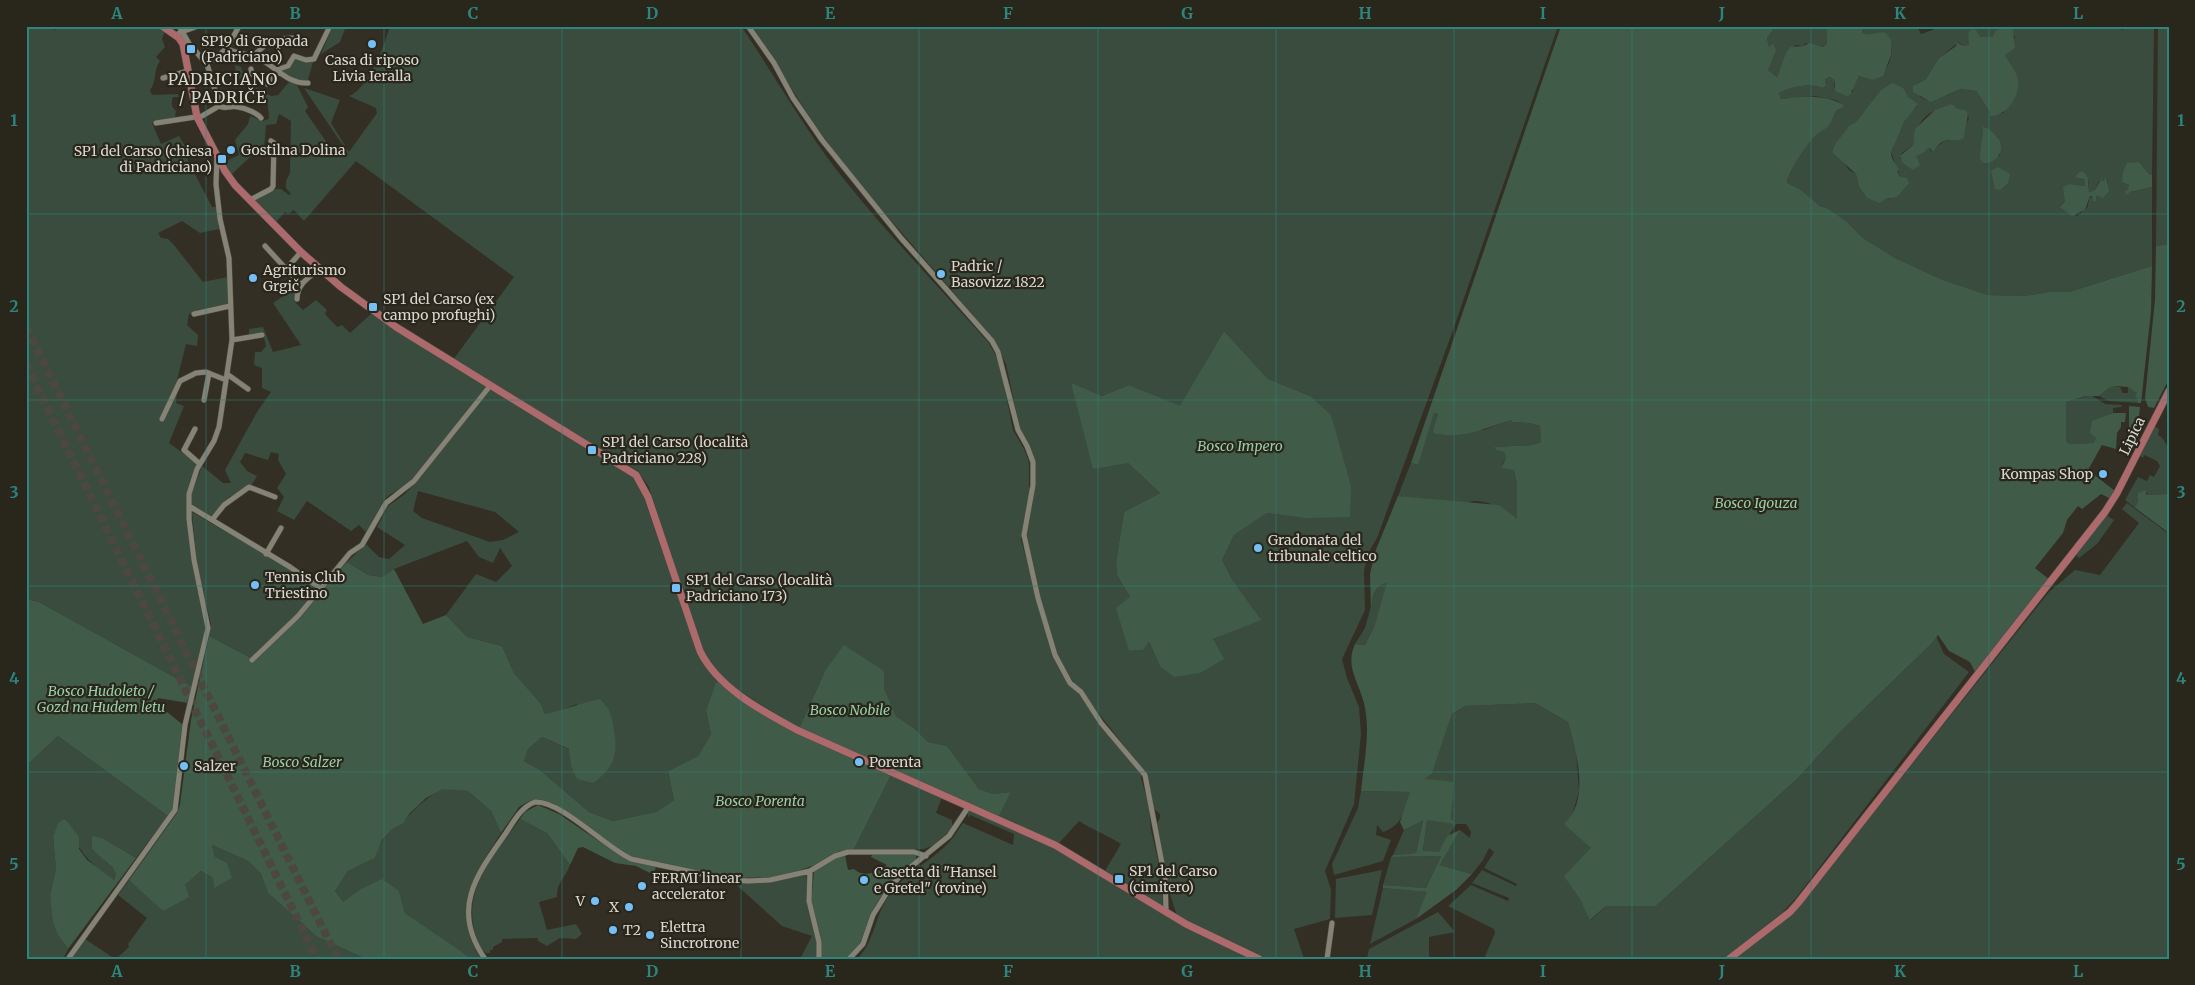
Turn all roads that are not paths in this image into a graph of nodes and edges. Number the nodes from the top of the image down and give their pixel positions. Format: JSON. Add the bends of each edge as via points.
{"nodes":[{"id":1,"x":162,"y":26,"type":"edge"},
{"id":2,"x":198,"y":26,"type":"edge"},
{"id":3,"x":238,"y":26,"type":"edge"},
{"id":4,"x":330,"y":26,"type":"edge"},
{"id":5,"x":748,"y":26,"type":"edge"},
{"id":6,"x":179,"y":31,"type":"edge"},
{"id":7,"x":292,"y":38,"type":"dead end"},
{"id":8,"x":188,"y":48,"type":"junction"},
{"id":9,"x":227,"y":49,"type":"junction"},
{"id":10,"x":253,"y":56,"type":"junction"},
{"id":11,"x":206,"y":62,"type":"junction"},
{"id":12,"x":251,"y":69,"type":"dead end"},
{"id":13,"x":188,"y":71,"type":"junction"},
{"id":14,"x":278,"y":71,"type":"junction"},
{"id":15,"x":163,"y":78,"type":"dead end"},
{"id":16,"x":308,"y":83,"type":"dead end"},
{"id":17,"x":219,"y":106,"type":"junction"},
{"id":18,"x":197,"y":117,"type":"junction"},
{"id":19,"x":260,"y":118,"type":"dead end"},
{"id":20,"x":156,"y":123,"type":"dead end"},
{"id":21,"x":271,"y":141,"type":"dead end"},
{"id":22,"x":217,"y":155,"type":"junction"},
{"id":23,"x":250,"y":200,"type":"junction"},
{"id":24,"x":266,"y":246,"type":"dead end"},
{"id":25,"x":301,"y":252,"type":"junction"},
{"id":26,"x":287,"y":268,"type":"junction"},
{"id":27,"x":320,"y":269,"type":"junction"},
{"id":28,"x":299,"y":283,"type":"dead end"},
{"id":29,"x":297,"y":299,"type":"dead end"},
{"id":30,"x":230,"y":306,"type":"junction"},
{"id":31,"x":194,"y":314,"type":"dead end"},
{"id":32,"x":262,"y":336,"type":"dead end"},
{"id":33,"x":232,"y":340,"type":"junction"},
{"id":34,"x":209,"y":373,"type":"junction"},
{"id":35,"x":227,"y":377,"type":"junction"},
{"id":36,"x":490,"y":386,"type":"junction"},
{"id":37,"x":248,"y":388,"type":"dead end"},
{"id":38,"x":2169,"y":391,"type":"edge"},
{"id":39,"x":204,"y":400,"type":"dead end"},
{"id":40,"x":162,"y":419,"type":"dead end"},
{"id":41,"x":195,"y":429,"type":"dead end"},
{"id":42,"x":200,"y":464,"type":"junction"},
{"id":43,"x":275,"y":497,"type":"dead end"},
{"id":44,"x":189,"y":506,"type":"junction"},
{"id":45,"x":212,"y":520,"type":"junction"},
{"id":46,"x":281,"y":528,"type":"dead end"},
{"id":47,"x":266,"y":554,"type":"junction"},
{"id":48,"x":320,"y":588,"type":"junction"},
{"id":49,"x":252,"y":660,"type":"dead end"},
{"id":50,"x":970,"y":806,"type":"junction"},
{"id":51,"x":926,"y":856,"type":"junction"},
{"id":52,"x":810,"y":872,"type":"junction"},
{"id":53,"x":1166,"y":911,"type":"junction"},
{"id":54,"x":1332,"y":924,"type":"dead end"},
{"id":55,"x":68,"y":959,"type":"edge"},
{"id":56,"x":485,"y":959,"type":"edge"},
{"id":57,"x":819,"y":959,"type":"edge"},
{"id":58,"x":849,"y":959,"type":"edge"},
{"id":59,"x":1259,"y":959,"type":"edge"},
{"id":60,"x":1328,"y":959,"type":"edge"},
{"id":61,"x":1729,"y":959,"type":"edge"}],
"edges":[{"from":1,"to":6,"type":"main road"},
{"from":2,"to":6,"type":"street"},
{"from":3,"to":9,"type":"street"},
{"from":4,"to":14,"type":"street","via":[[314,60],[294,56],[288,66]]},
{"from":5,"to":53,"type":"street","via":[[822,140],[900,238],[992,341],[998,352],[1018,430],[1032,462],[1033,484],[1024,536],[1055,655],[1070,682],[1145,775],[1165,880]]},
{"from":6,"to":8,"type":"main road"},
{"from":7,"to":10,"type":"street","via":[[271,40]]},
{"from":8,"to":11,"type":"street"},
{"from":8,"to":13,"type":"main road"},
{"from":9,"to":10,"type":"street"},
{"from":9,"to":11,"type":"street","via":[[215,60]]},
{"from":10,"to":14,"type":"street"},
{"from":11,"to":17,"type":"street","via":[[220,96]]},
{"from":12,"to":14,"type":"street","via":[[252,74],[267,84]]},
{"from":13,"to":15,"type":"street"},
{"from":13,"to":18,"type":"main road"},
{"from":14,"to":16,"type":"street","via":[[289,79]]},
{"from":17,"to":18,"type":"street"},
{"from":17,"to":19,"type":"street","via":[[227,109],[238,107],[258,114]]},
{"from":18,"to":20,"type":"street"},
{"from":18,"to":22,"type":"main road"},
{"from":21,"to":23,"type":"street","via":[[274,143],[273,186]]},
{"from":22,"to":23,"type":"main road","via":[[230,180]]},
{"from":22,"to":30,"type":"street","via":[[219,212],[229,258]]},
{"from":23,"to":25,"type":"main road"},
{"from":24,"to":26,"type":"street"},
{"from":25,"to":26,"type":"street"},
{"from":25,"to":27,"type":"main road"},
{"from":26,"to":28,"type":"street"},
{"from":27,"to":29,"type":"street","via":[[304,282],[297,292]]},
{"from":27,"to":36,"type":"main road","via":[[396,328]]},
{"from":30,"to":31,"type":"street"},
{"from":30,"to":33,"type":"street"},
{"from":32,"to":33,"type":"street"},
{"from":33,"to":35,"type":"street"},
{"from":34,"to":35,"type":"street"},
{"from":34,"to":39,"type":"street"},
{"from":34,"to":40,"type":"street","via":[[196,373],[180,381]]},
{"from":35,"to":37,"type":"street"},
{"from":35,"to":42,"type":"street","via":[[219,427]]},
{"from":36,"to":48,"type":"street","via":[[414,481],[386,503],[362,545],[350,553]]},
{"from":36,"to":50,"type":"main road","via":[[636,475],[646,492],[700,651],[720,679],[760,708],[807,735]]},
{"from":38,"to":61,"type":"main road","name":"Lipica","via":[[2117,493],[2072,557],[1798,903]]},
{"from":41,"to":42,"type":"street","via":[[184,450]]},
{"from":42,"to":44,"type":"street","via":[[192,484]]},
{"from":43,"to":45,"type":"street","via":[[248,487],[224,505]]},
{"from":44,"to":45,"type":"street"},
{"from":44,"to":55,"type":"street","via":[[194,560],[208,628],[185,724],[175,810]]},
{"from":45,"to":47,"type":"street"},
{"from":46,"to":47,"type":"street"},
{"from":47,"to":48,"type":"street"},
{"from":48,"to":49,"type":"street","via":[[298,616]]},
{"from":50,"to":51,"type":"street","via":[[954,830]]},
{"from":50,"to":53,"type":"main road","via":[[1068,852]]},
{"from":51,"to":52,"type":"street","via":[[914,852],[848,852],[835,856]]},
{"from":51,"to":58,"type":"street","via":[[891,886],[873,916],[863,944]]},
{"from":52,"to":56,"type":"street","via":[[770,880],[739,881],[638,861],[617,852],[587,828],[540,802],[527,806],[479,871],[470,896],[469,918],[474,938]]},
{"from":52,"to":57,"type":"street","via":[[809,901],[819,942]]},
{"from":53,"to":59,"type":"main road"},
{"from":54,"to":60,"type":"street"}]}
